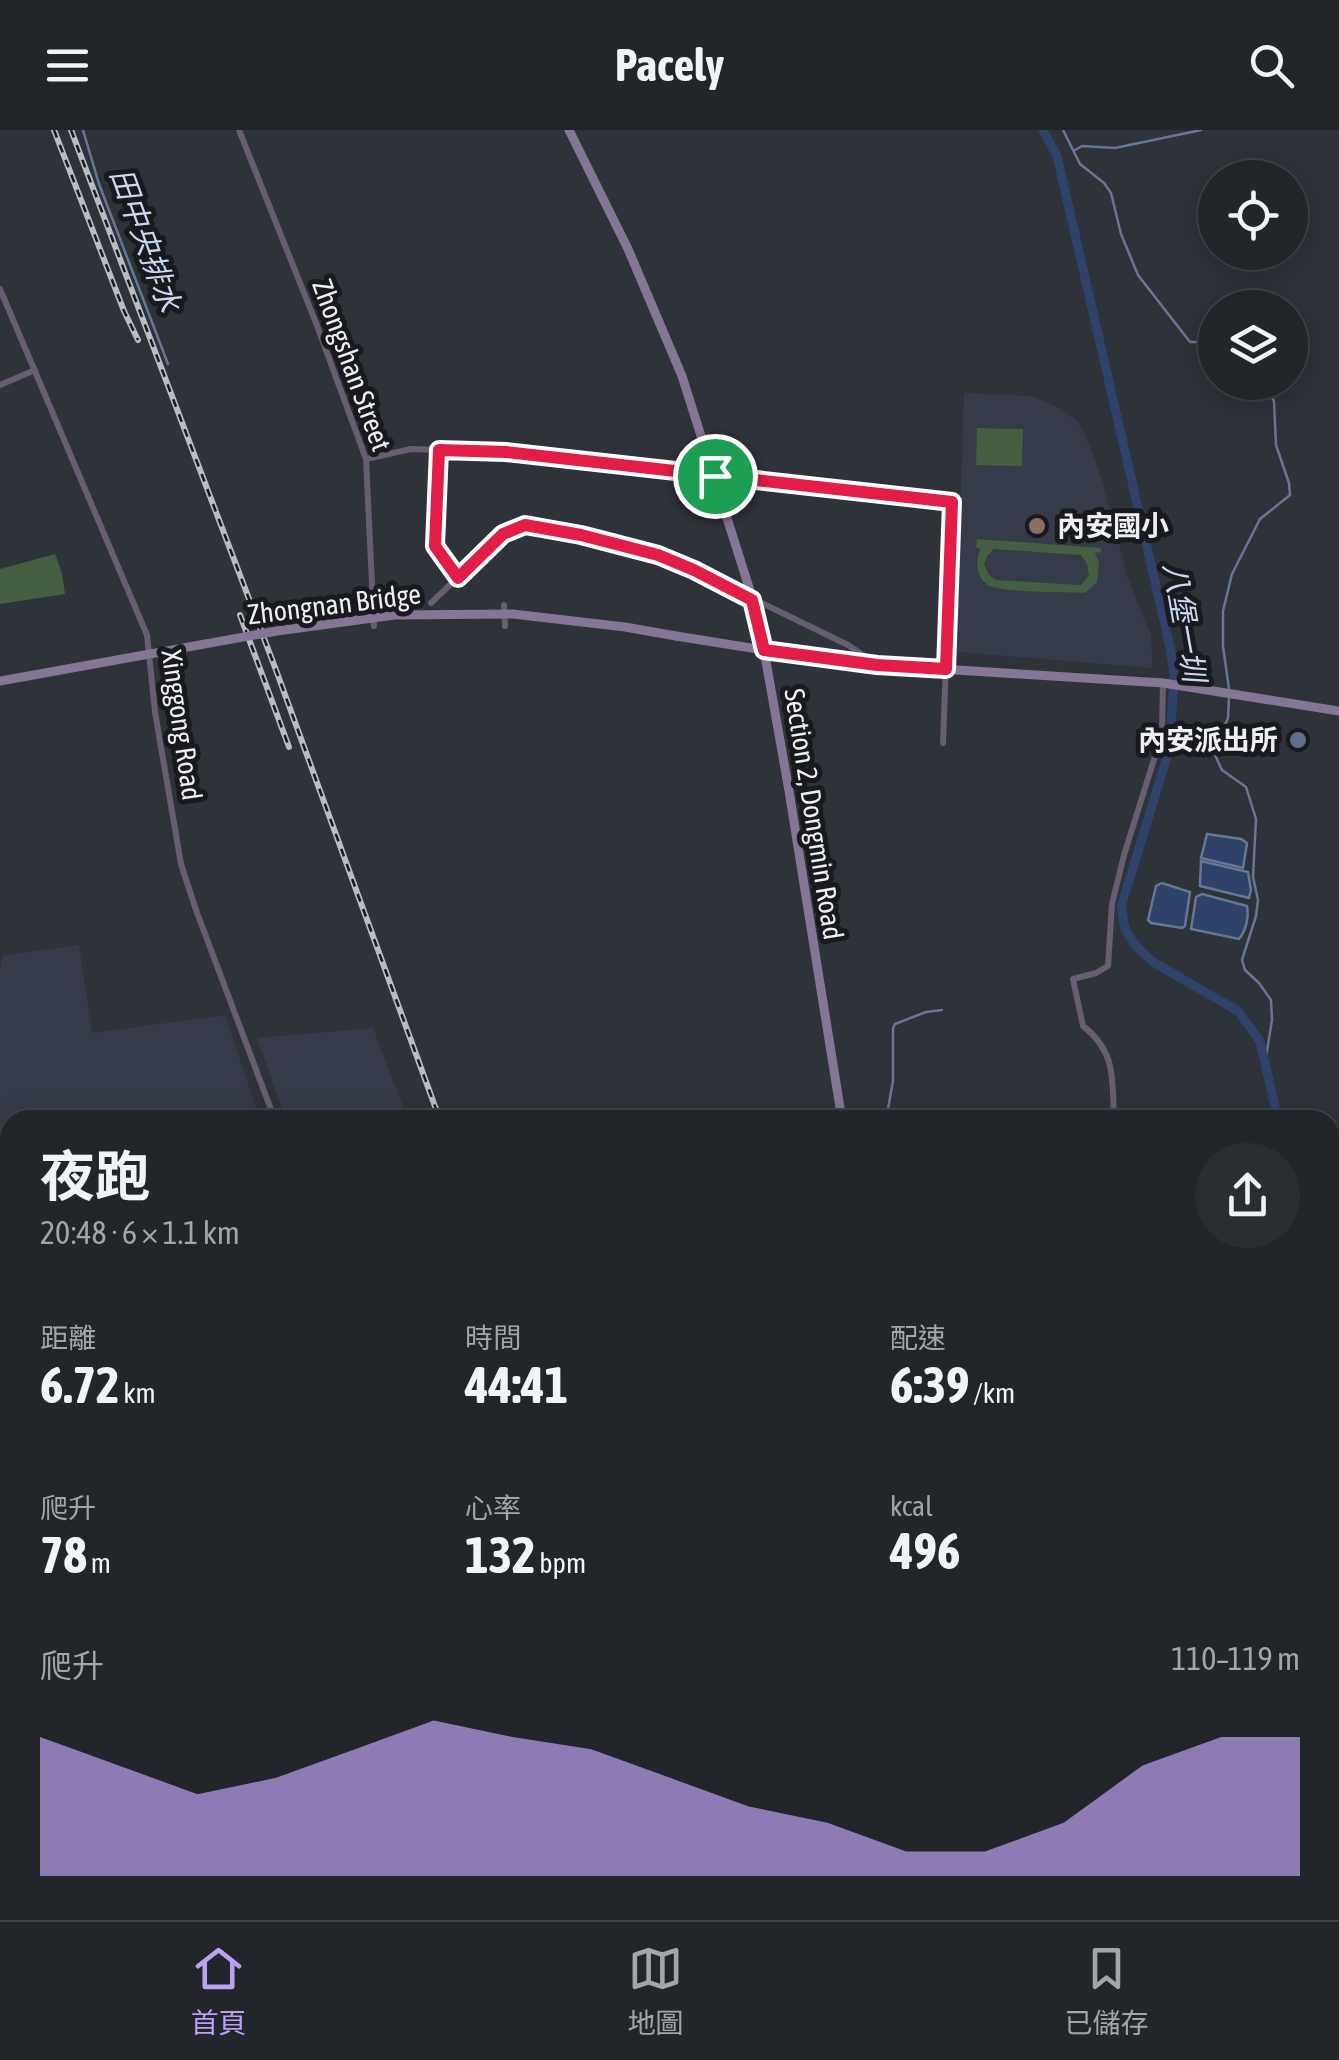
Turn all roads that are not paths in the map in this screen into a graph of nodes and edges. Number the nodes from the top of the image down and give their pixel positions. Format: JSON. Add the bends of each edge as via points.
{"nodes":[{"id":1,"x":239,"y":130,"type":"edge"},
{"id":2,"x":569,"y":130,"type":"edge"},
{"id":3,"x":0,"y":289,"type":"edge"},
{"id":4,"x":35,"y":370,"type":"junction"},
{"id":5,"x":0,"y":385,"type":"edge"},
{"id":6,"x":439,"y":450,"type":"junction"},
{"id":7,"x":366,"y":459,"type":"junction"},
{"id":8,"x":715,"y":476,"type":"junction"},
{"id":9,"x":458,"y":578,"type":"junction"},
{"id":10,"x":752,"y":600,"type":"junction"},
{"id":11,"x":431,"y":603,"type":"dead end"},
{"id":12,"x":504,"y":605,"type":"dead end"},
{"id":13,"x":374,"y":626,"type":"dead end"},
{"id":14,"x":505,"y":626,"type":"dead end"},
{"id":15,"x":764,"y":650,"type":"junction"},
{"id":16,"x":877,"y":665,"type":"junction"},
{"id":17,"x":946,"y":669,"type":"junction"},
{"id":18,"x":0,"y":681,"type":"edge"},
{"id":19,"x":1164,"y":683,"type":"junction"},
{"id":20,"x":1339,"y":710,"type":"edge"},
{"id":21,"x":943,"y":743,"type":"dead end"},
{"id":22,"x":271,"y":1110,"type":"edge"},
{"id":23,"x":840,"y":1110,"type":"edge"},
{"id":24,"x":1113,"y":1110,"type":"edge"}],
"edges":[{"from":1,"to":7,"type":"street","name":"Zhongshan Street"},
{"from":2,"to":8,"type":"main road","name":"Section 2, Dongmin Road","via":[[682,376]]},
{"from":3,"to":4,"type":"street","name":"Xinggong Road"},
{"from":4,"to":5,"type":"street"},
{"from":4,"to":22,"type":"street","name":"Xinggong Road","via":[[147,635],[182,864]]},
{"from":6,"to":7,"type":"street"},
{"from":6,"to":8,"type":"street"},
{"from":6,"to":9,"type":"street","via":[[435,546]]},
{"from":7,"to":13,"type":"street","name":"Zhongshan Street"},
{"from":8,"to":10,"type":"main road","name":"Section 2, Dongmin Road"},
{"from":8,"to":17,"type":"street","via":[[952,502]]},
{"from":9,"to":10,"type":"street","via":[[503,534],[525,525],[658,555]]},
{"from":9,"to":11,"type":"street"},
{"from":10,"to":15,"type":"main road","name":"Section 2, Dongmin Road"},
{"from":10,"to":16,"type":"street","via":[[848,644]]},
{"from":12,"to":14,"type":"street"},
{"from":15,"to":16,"type":"main road","name":"Zhongnan Bridge"},
{"from":15,"to":18,"type":"main road","name":"Zhongnan Bridge","bridge":true,"via":[[513,614],[395,615]]},
{"from":15,"to":23,"type":"main road","name":"Section 2, Dongmin Road"},
{"from":16,"to":17,"type":"main road","name":"Zhongnan Bridge"},
{"from":17,"to":19,"type":"main road","name":"Zhongnan Bridge"},
{"from":17,"to":21,"type":"street"},
{"from":19,"to":20,"type":"main road","name":"Zhongnan Bridge"},
{"from":19,"to":24,"type":"street","via":[[1162,734],[1112,904],[1108,966],[1073,978],[1083,1026],[1110,1059]]}]}
